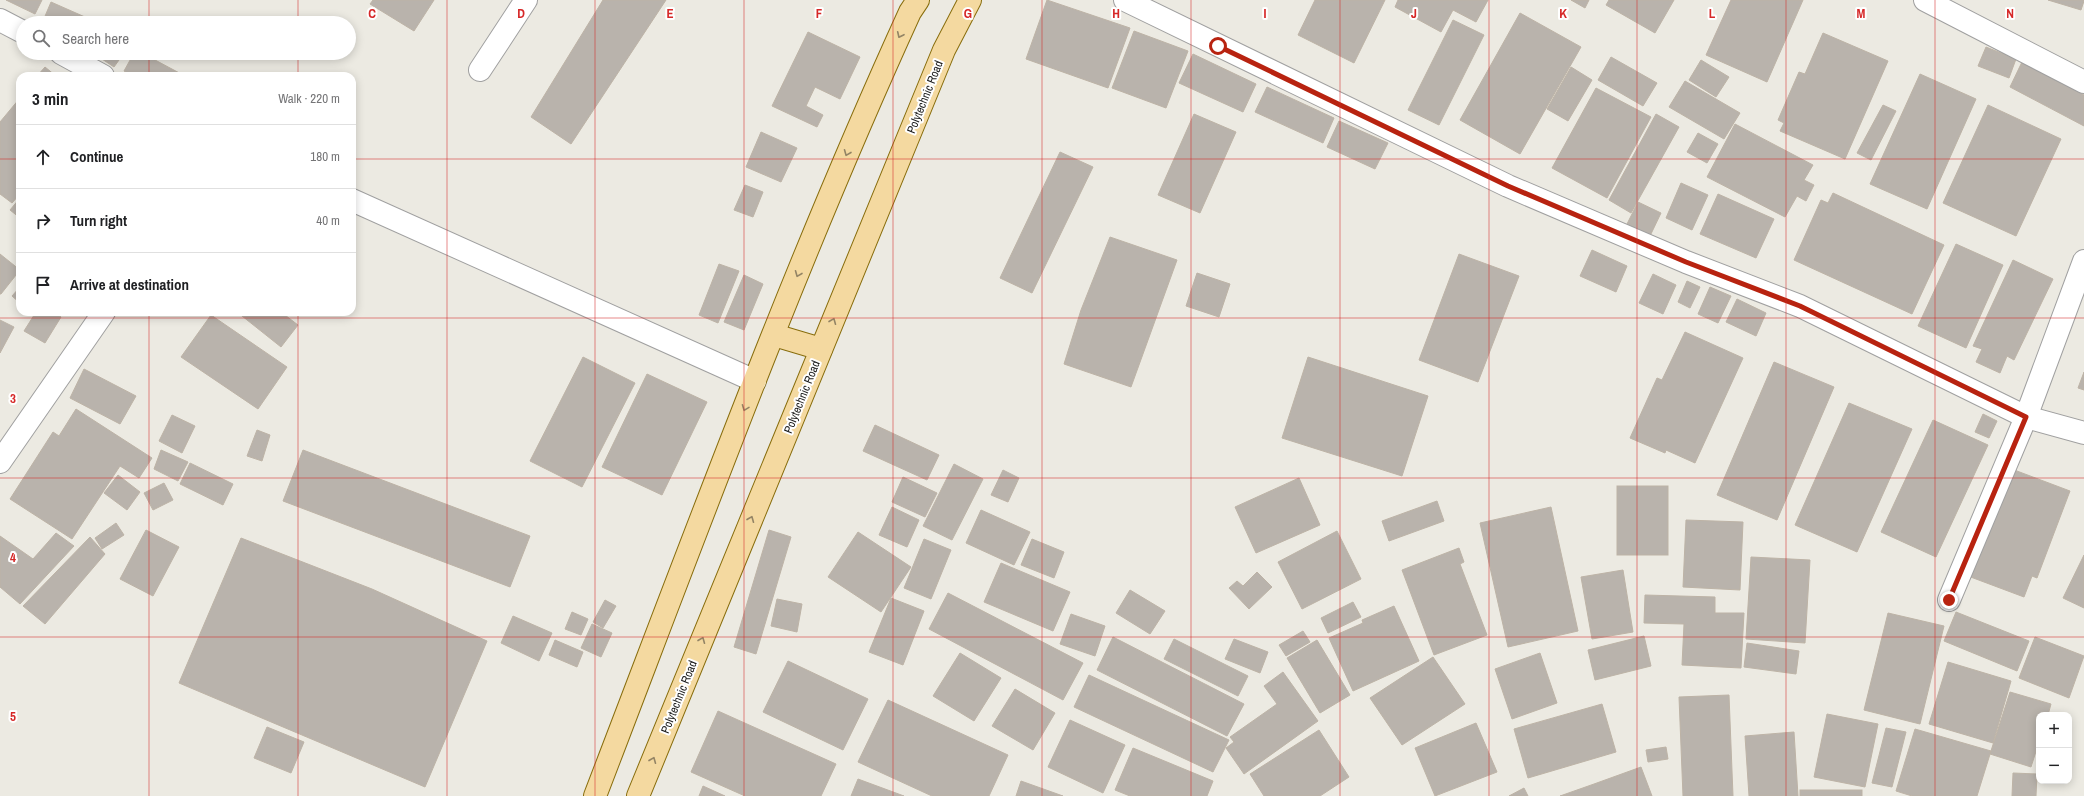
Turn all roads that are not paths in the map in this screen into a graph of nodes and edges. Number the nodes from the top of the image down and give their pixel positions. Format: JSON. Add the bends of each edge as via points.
{"nodes":[{"id":1,"x":526,"y":0,"type":"edge"},
{"id":2,"x":918,"y":0,"type":"edge"},
{"id":3,"x":970,"y":0,"type":"edge"},
{"id":4,"x":1125,"y":0,"type":"edge"},
{"id":5,"x":1925,"y":0,"type":"edge"},
{"id":6,"x":0,"y":20,"type":"edge"},
{"id":7,"x":16,"y":28,"type":"edge"},
{"id":8,"x":74,"y":60,"type":"edge"},
{"id":9,"x":480,"y":70,"type":"dead end"},
{"id":10,"x":96,"y":72,"type":"edge"},
{"id":11,"x":2084,"y":82,"type":"edge"},
{"id":12,"x":356,"y":202,"type":"edge"},
{"id":13,"x":2084,"y":261,"type":"edge"},
{"id":14,"x":101,"y":316,"type":"edge"},
{"id":15,"x":774,"y":335,"type":"junction"},
{"id":16,"x":821,"y":349,"type":"junction"},
{"id":17,"x":755,"y":381,"type":"junction"},
{"id":18,"x":2026,"y":417,"type":"junction"},
{"id":19,"x":2084,"y":433,"type":"edge"},
{"id":20,"x":0,"y":462,"type":"edge"},
{"id":21,"x":1949,"y":600,"type":"dead end"},
{"id":22,"x":595,"y":796,"type":"edge"},
{"id":23,"x":638,"y":796,"type":"edge"}],
"edges":[{"from":1,"to":9,"type":"street"},
{"from":2,"to":15,"type":"main road","one_way":true,"via":[[860,120]]},
{"from":16,"to":3,"type":"main road","name":"Polytechnic Road","one_way":true,"via":[[944,50]]},
{"from":4,"to":18,"type":"street","via":[[1508,186],[1686,262],[1800,306]]},
{"from":5,"to":11,"type":"street"},
{"from":6,"to":7,"type":"street"},
{"from":8,"to":10,"type":"street"},
{"from":12,"to":17,"type":"street"},
{"from":13,"to":18,"type":"street"},
{"from":14,"to":20,"type":"street"},
{"from":15,"to":16,"type":"main road"},
{"from":15,"to":17,"type":"main road"},
{"from":23,"to":16,"type":"main road","name":"Polytechnic Road","one_way":true},
{"from":17,"to":22,"type":"main road","one_way":true},
{"from":18,"to":19,"type":"street"},
{"from":18,"to":21,"type":"street"}]}
